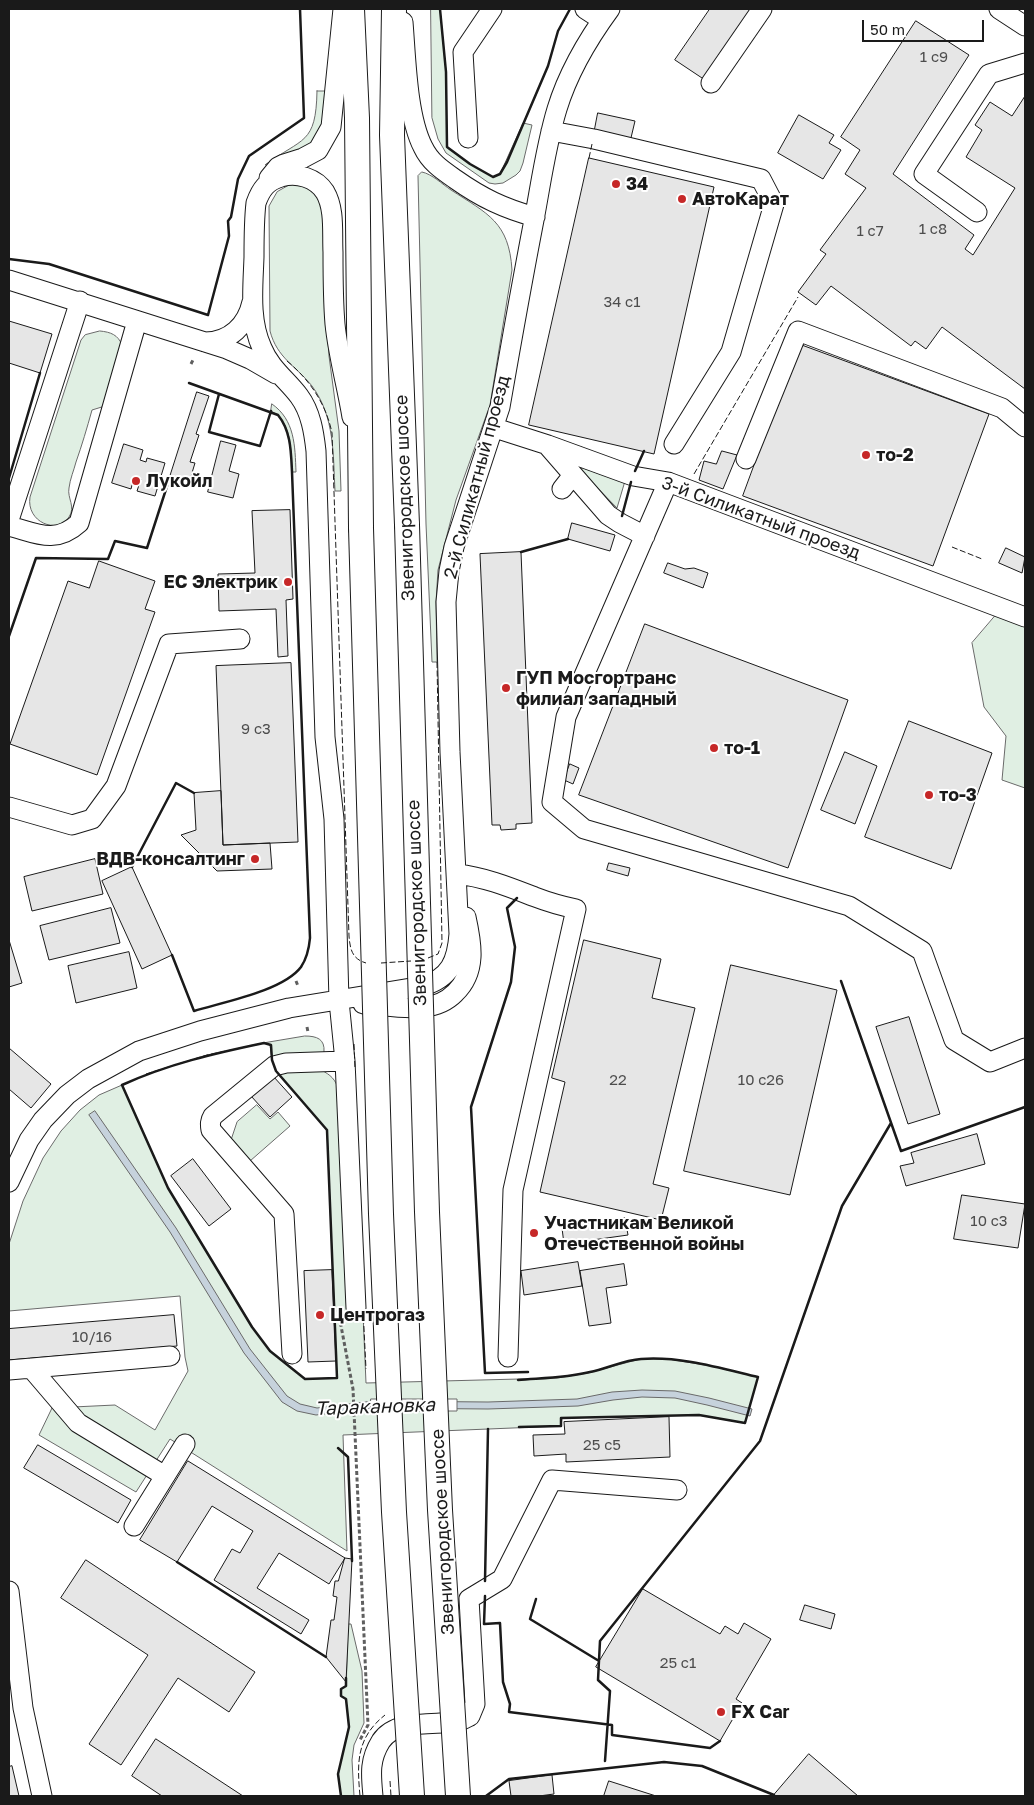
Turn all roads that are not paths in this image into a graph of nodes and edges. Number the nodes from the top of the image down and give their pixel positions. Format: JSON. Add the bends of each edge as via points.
{"nodes":[{"id":1,"x":343,"y":9,"type":"edge"},
{"id":2,"x":352,"y":9,"type":"edge"},
{"id":3,"x":394,"y":9,"type":"edge"},
{"id":4,"x":402,"y":9,"type":"edge"},
{"id":5,"x":492,"y":9,"type":"edge"},
{"id":6,"x":585,"y":9,"type":"edge"},
{"id":7,"x":762,"y":9,"type":"edge"},
{"id":8,"x":999,"y":9,"type":"edge"},
{"id":9,"x":606,"y":14,"type":"edge"},
{"id":10,"x":1025,"y":26,"type":"edge"},
{"id":11,"x":1025,"y":63,"type":"edge"},
{"id":12,"x":711,"y":83,"type":"dead end"},
{"id":13,"x":551,"y":130,"type":"junction"},
{"id":14,"x":468,"y":138,"type":"dead end"},
{"id":15,"x":263,"y":188,"type":"junction"},
{"id":16,"x":977,"y":212,"type":"dead end"},
{"id":17,"x":535,"y":217,"type":"junction"},
{"id":18,"x":9,"y":280,"type":"edge"},
{"id":19,"x":253,"y":295,"type":"junction"},
{"id":20,"x":80,"y":302,"type":"junction"},
{"id":21,"x":137,"y":321,"type":"junction"},
{"id":22,"x":199,"y":341,"type":"junction"},
{"id":23,"x":283,"y":379,"type":"junction"},
{"id":24,"x":1025,"y":427,"type":"edge"},
{"id":25,"x":494,"y":428,"type":"junction"},
{"id":26,"x":674,"y":444,"type":"dead end"},
{"id":27,"x":548,"y":445,"type":"junction"},
{"id":28,"x":746,"y":459,"type":"dead end"},
{"id":29,"x":668,"y":482,"type":"junction"},
{"id":30,"x":361,"y":490,"type":"junction"},
{"id":31,"x":9,"y":520,"type":"edge"},
{"id":32,"x":9,"y":526,"type":"edge"},
{"id":33,"x":645,"y":536,"type":"junction"},
{"id":34,"x":1025,"y":615,"type":"edge"},
{"id":35,"x":240,"y":639,"type":"dead end"},
{"id":36,"x":9,"y":808,"type":"edge"},
{"id":37,"x":457,"y":874,"type":"junction"},
{"id":38,"x":339,"y":1001,"type":"junction"},
{"id":39,"x":1025,"y":1048,"type":"edge"},
{"id":40,"x":345,"y":1062,"type":"junction"},
{"id":41,"x":9,"y":1182,"type":"edge"},
{"id":42,"x":356,"y":1308,"type":"dead end"},
{"id":43,"x":292,"y":1354,"type":"dead end"},
{"id":44,"x":170,"y":1356,"type":"dead end"},
{"id":45,"x":508,"y":1356,"type":"dead end"},
{"id":46,"x":31,"y":1368,"type":"junction"},
{"id":47,"x":9,"y":1370,"type":"edge"},
{"id":48,"x":185,"y":1444,"type":"dead end"},
{"id":49,"x":165,"y":1476,"type":"junction"},
{"id":50,"x":677,"y":1490,"type":"dead end"},
{"id":51,"x":134,"y":1526,"type":"dead end"},
{"id":52,"x":9,"y":1591,"type":"edge"},
{"id":53,"x":42,"y":1796,"type":"edge"},
{"id":54,"x":373,"y":1796,"type":"edge"},
{"id":55,"x":412,"y":1796,"type":"edge"},
{"id":56,"x":458,"y":1796,"type":"edge"}],
"edges":[{"from":1,"to":15,"type":"street","via":[[331,128],[318,150],[278,167]]},
{"from":2,"to":30,"type":"main road","via":[[357,118]]},
{"from":3,"to":56,"type":"main road","name":"Звенигородское шоссе","bridge":true,"via":[[392,135],[427,1212],[440,1510]]},
{"from":4,"to":17,"type":"street","via":[[413,120],[428,156],[443,171],[482,197]]},
{"from":5,"to":14,"type":"street","via":[[463,52]]},
{"from":6,"to":9,"type":"street"},
{"from":7,"to":12,"type":"street"},
{"from":8,"to":10,"type":"street"},
{"from":9,"to":13,"type":"street","name":"2-й Силикатный проезд","via":[[571,73]]},
{"from":11,"to":16,"type":"street","via":[[989,74],[924,174]]},
{"from":13,"to":17,"type":"street","name":"2-й Силикатный проезд"},
{"from":13,"to":26,"type":"street","via":[[761,179],[774,204],[731,352]]},
{"from":15,"to":19,"type":"street","via":[[255,211]]},
{"from":15,"to":30,"type":"street","via":[[275,179],[298,176],[311,179],[325,193],[332,215],[335,324],[354,428]]},
{"from":17,"to":25,"type":"street","name":"2-й Силикатный проезд"},
{"from":18,"to":20,"type":"street"},
{"from":19,"to":22,"type":"street","via":[[247,315],[236,332],[216,341]]},
{"from":19,"to":23,"type":"street","via":[[257,336],[268,360]]},
{"from":20,"to":21,"type":"street"},
{"from":20,"to":31,"type":"street"},
{"from":21,"to":22,"type":"street"},
{"from":21,"to":32,"type":"street","via":[[78,523],[62,535],[53,536]]},
{"from":22,"to":23,"type":"street","via":[[235,352]]},
{"from":23,"to":38,"type":"street","via":[[308,412],[316,451],[324,737],[334,819]]},
{"from":24,"to":28,"type":"street","via":[[1002,408],[798,331]]},
{"from":25,"to":27,"type":"street","name":"3-й Силикатный проезд"},
{"from":25,"to":37,"type":"street","name":"2-й Силикатный проезд","via":[[454,547],[446,602]]},
{"from":27,"to":29,"type":"street","name":"3-й Силикатный проезд","via":[[633,476]]},
{"from":27,"to":33,"type":"street","via":[[567,482],[620,523]]},
{"from":29,"to":33,"type":"street"},
{"from":29,"to":34,"type":"street","name":"3-й Силикатный проезд"},
{"from":30,"to":55,"type":"main road","bridge":true,"via":[[381,1214],[394,1512]]},
{"from":33,"to":39,"type":"street","via":[[566,717],[552,802],[584,829],[849,906],[922,952],[954,1040],[990,1062]]},
{"from":35,"to":36,"type":"street","via":[[169,644],[116,786],[92,819],[72,825]]},
{"from":37,"to":38,"type":"street","name":"2-й Силикатный проезд","via":[[472,946],[470,972],[459,990],[442,1002],[425,1007]]},
{"from":37,"to":45,"type":"street","via":[[474,876],[576,910],[513,1190]]},
{"from":38,"to":40,"type":"street"},
{"from":38,"to":41,"type":"street","name":"2-й Силикатный проезд","via":[[289,1008],[139,1051],[88,1079],[67,1095],[29,1140]]},
{"from":40,"to":42,"type":"street"},
{"from":40,"to":43,"type":"street","via":[[274,1066],[210,1120],[211,1130],[284,1214]]},
{"from":44,"to":46,"type":"street"},
{"from":46,"to":47,"type":"street"},
{"from":46,"to":49,"type":"street","via":[[78,1423]]},
{"from":48,"to":49,"type":"street"},
{"from":49,"to":51,"type":"street"},
{"from":50,"to":54,"type":"street","via":[[552,1480],[502,1579],[469,1599],[475,1704],[470,1716],[459,1721],[402,1726],[387,1733],[372,1762]]},
{"from":52,"to":53,"type":"street","via":[[23,1708]]}]}
